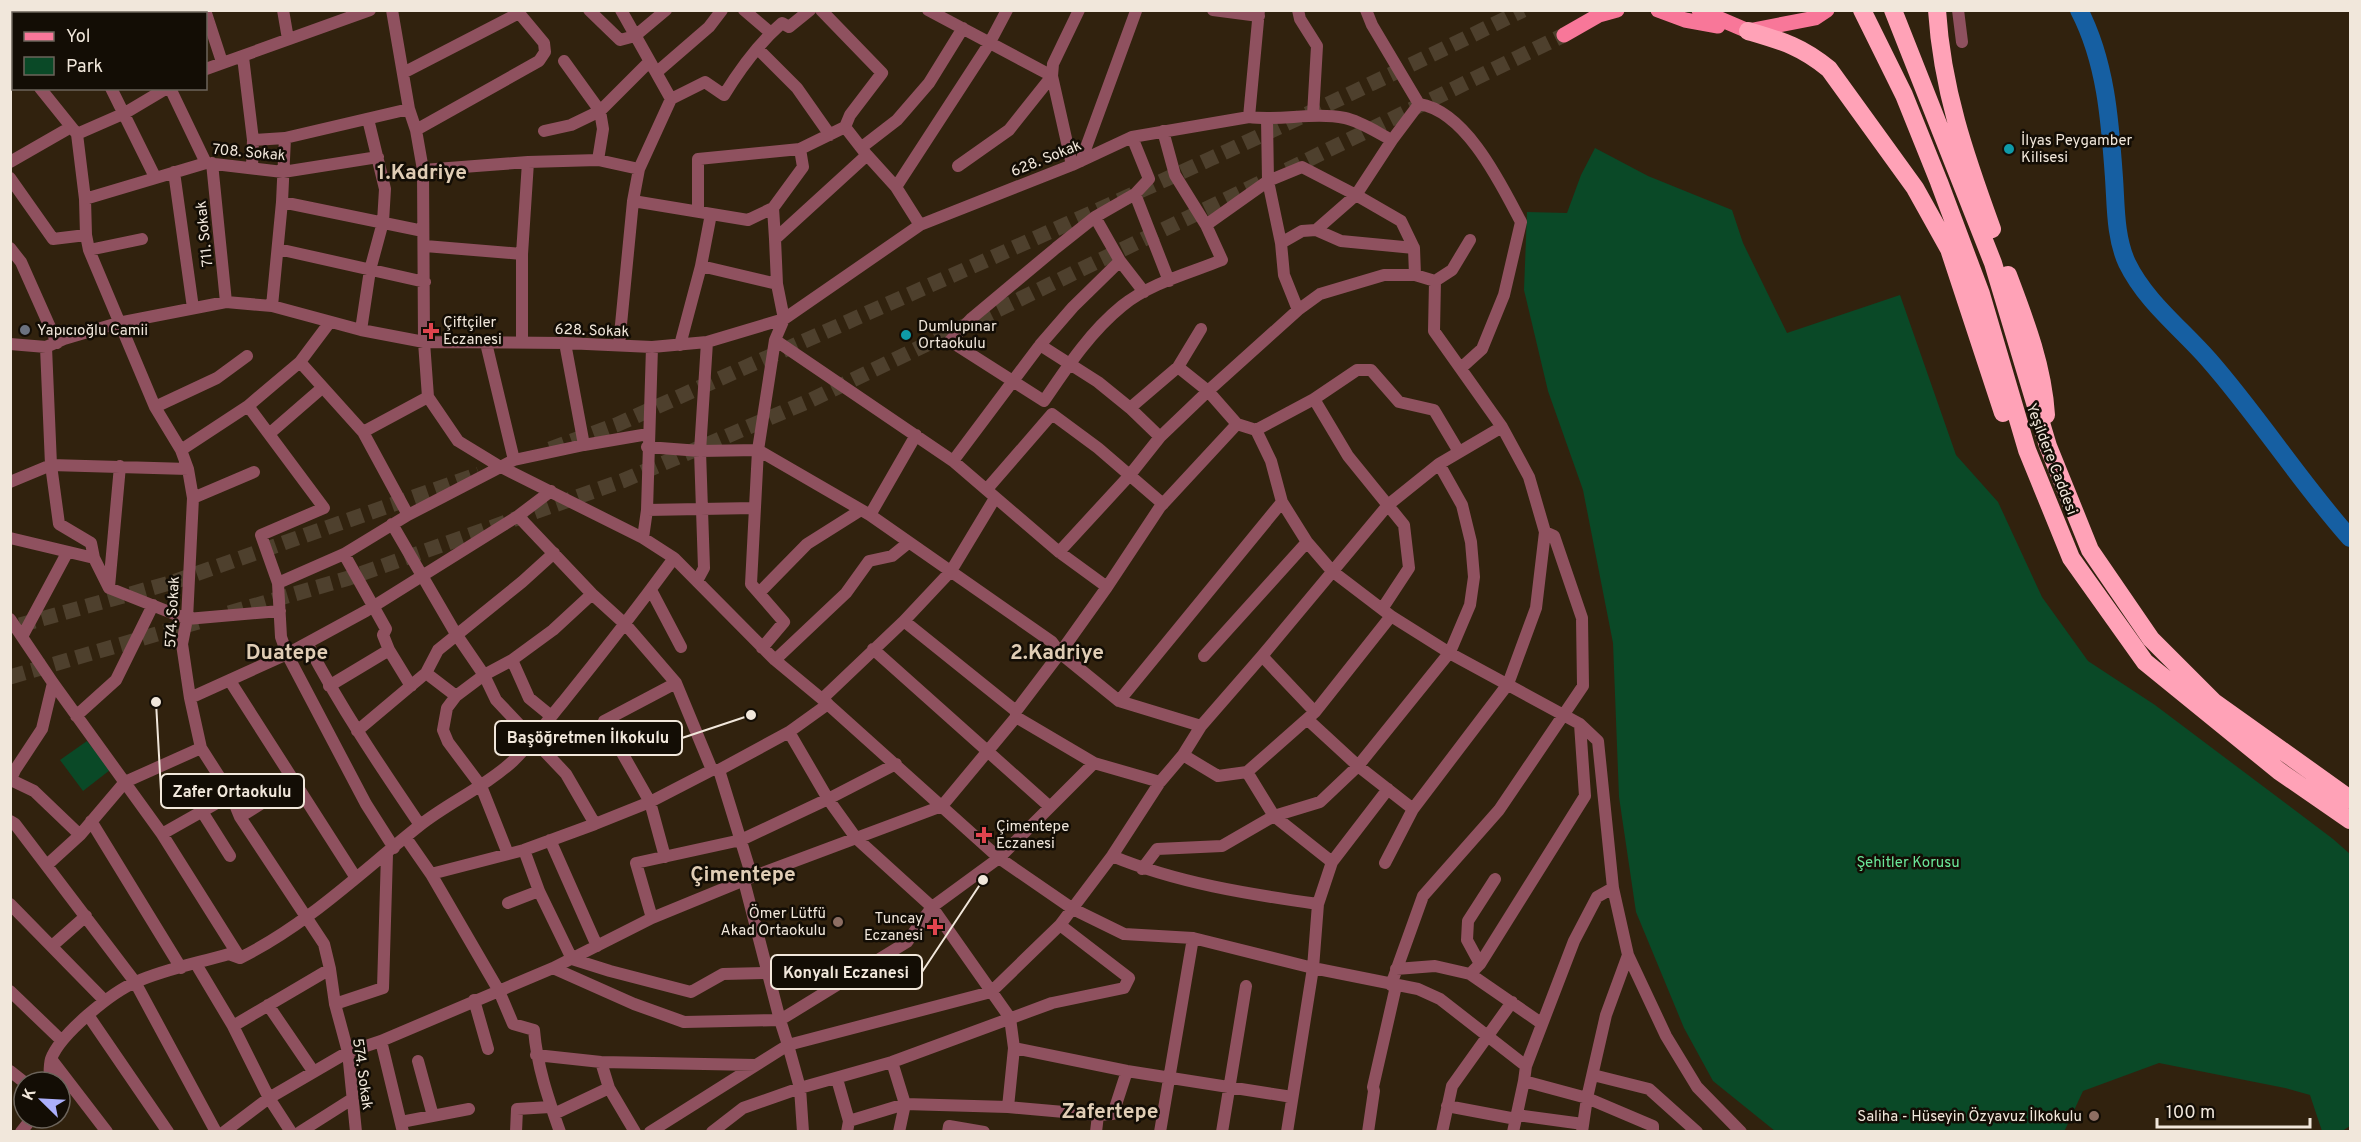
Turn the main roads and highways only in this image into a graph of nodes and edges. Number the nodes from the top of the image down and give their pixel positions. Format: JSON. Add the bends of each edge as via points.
{"nodes":[{"id":1,"x":1617,"y":10,"type":"edge"},
{"id":2,"x":1658,"y":10,"type":"edge"},
{"id":3,"x":1699,"y":10,"type":"edge"},
{"id":4,"x":1862,"y":10,"type":"edge"},
{"id":5,"x":1893,"y":10,"type":"edge"},
{"id":6,"x":1937,"y":10,"type":"edge"},
{"id":7,"x":1821,"y":14,"type":"edge"},
{"id":8,"x":1748,"y":31,"type":"junction"},
{"id":9,"x":1564,"y":35,"type":"tunnel mouth"},
{"id":10,"x":2048,"y":446,"type":"junction"},
{"id":11,"x":2071,"y":558,"type":"junction"},
{"id":12,"x":2350,"y":799,"type":"edge"},
{"id":13,"x":2350,"y":820,"type":"edge"}],
"edges":[{"from":1,"to":9,"type":"main road","via":[[1599,15]]},
{"from":2,"to":8,"type":"main road","via":[[1685,20]]},
{"from":3,"to":8,"type":"main road"},
{"from":4,"to":11,"type":"highway","name":"Yeşildere Caddesi","via":[[1904,95],[1939,182],[1981,294],[2027,450]]},
{"from":5,"to":10,"type":"highway","name":"Yeşildere Caddesi","via":[[1993,263]]},
{"from":6,"to":10,"type":"highway","via":[[1949,99],[2028,332],[2044,389]]},
{"from":7,"to":8,"type":"main road"},
{"from":8,"to":11,"type":"highway","via":[[1793,44],[1829,69],[1915,188],[1949,249],[2008,432]]},
{"from":10,"to":12,"type":"highway","name":"Yeşildere Caddesi","via":[[2090,550],[2151,639],[2214,702]]},
{"from":11,"to":13,"type":"highway","name":"Yeşildere Caddesi","via":[[2145,662],[2278,771]]}]}
